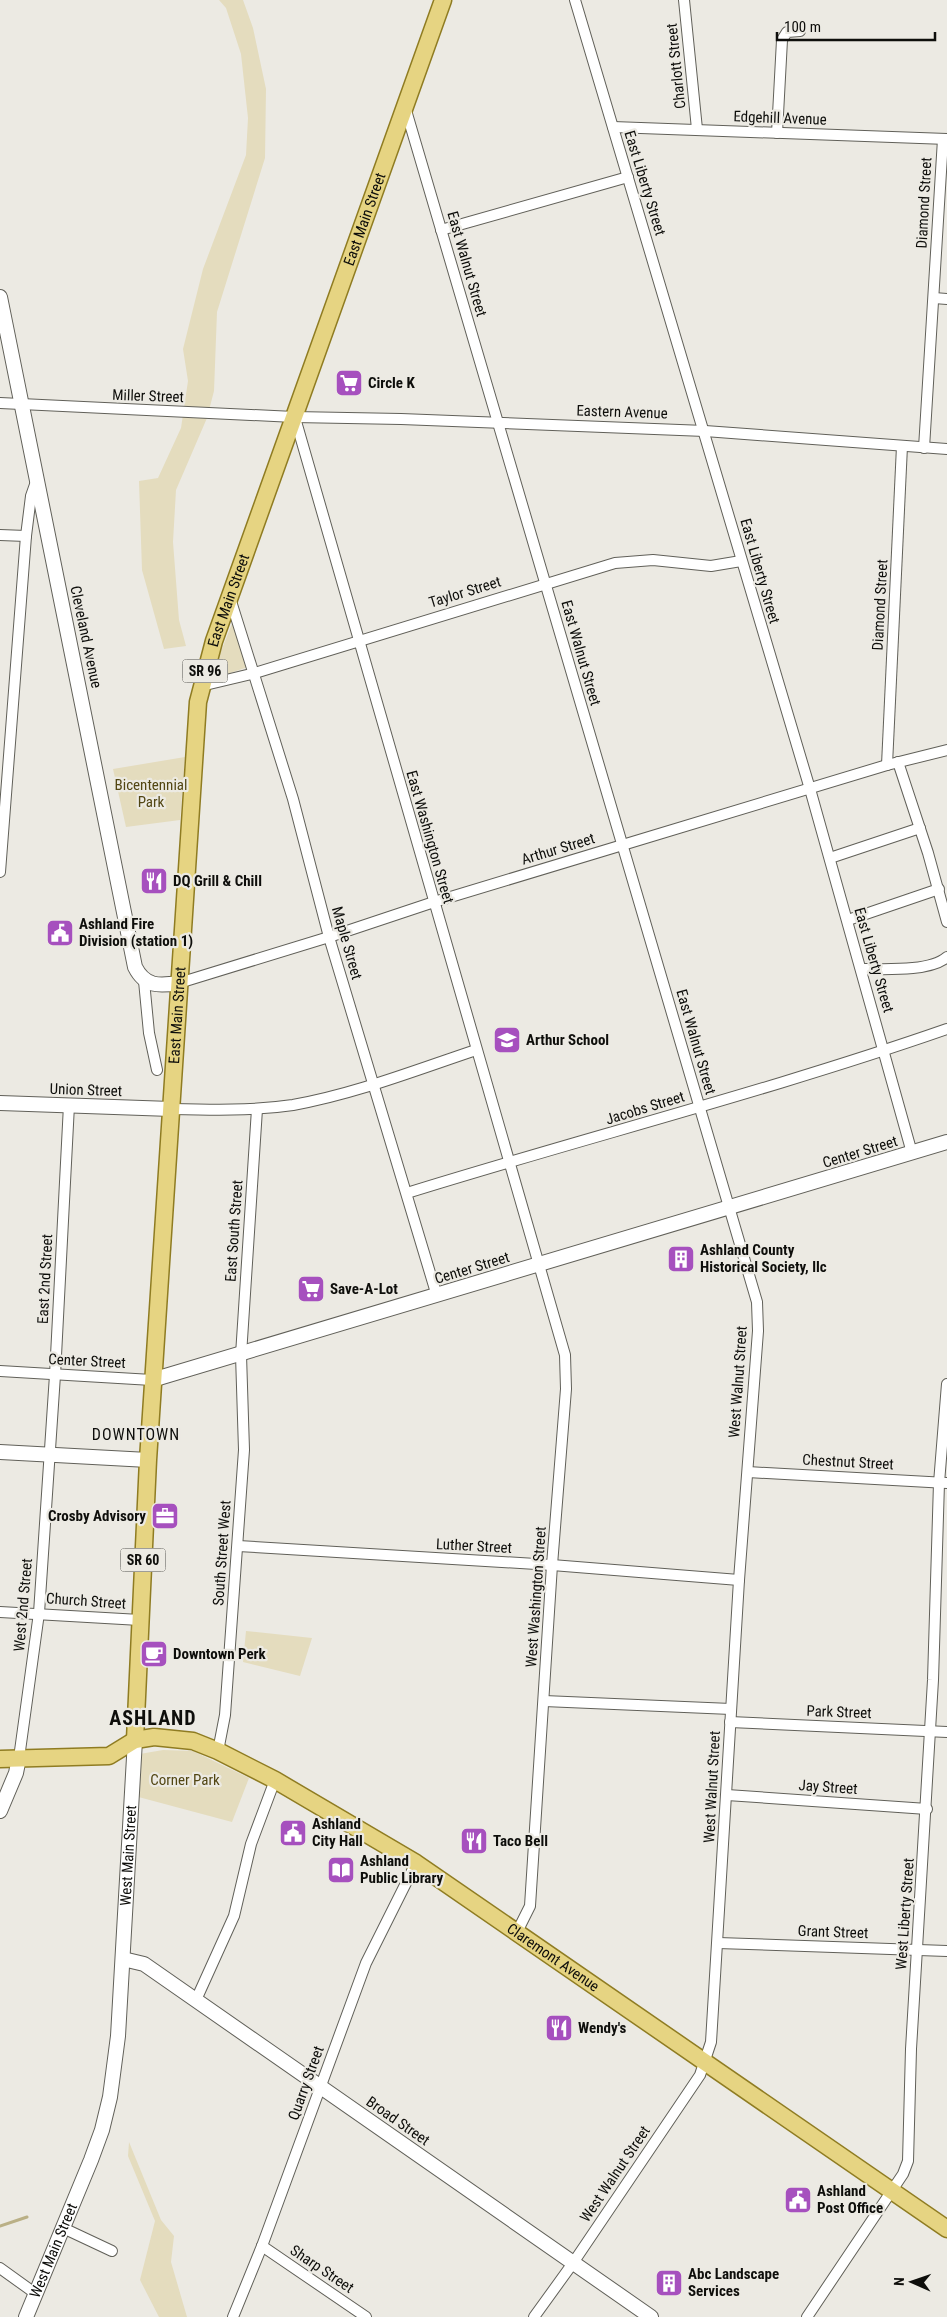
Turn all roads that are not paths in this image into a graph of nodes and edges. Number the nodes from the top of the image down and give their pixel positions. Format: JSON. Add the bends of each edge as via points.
{"nodes":[{"id":1,"x":443,"y":0,"type":"edge"},
{"id":2,"x":575,"y":0,"type":"edge"},
{"id":3,"x":684,"y":0,"type":"edge"},
{"id":4,"x":800,"y":30,"type":"dead end"},
{"id":5,"x":405,"y":106,"type":"junction"},
{"id":6,"x":613,"y":127,"type":"junction"},
{"id":7,"x":697,"y":130,"type":"junction"},
{"id":8,"x":777,"y":132,"type":"junction"},
{"id":9,"x":945,"y":139,"type":"edge"},
{"id":10,"x":628,"y":177,"type":"junction"},
{"id":11,"x":441,"y":230,"type":"junction"},
{"id":12,"x":0,"y":297,"type":"edge"},
{"id":13,"x":934,"y":298,"type":"junction"},
{"id":14,"x":947,"y":299,"type":"edge"},
{"id":15,"x":0,"y":403,"type":"edge"},
{"id":16,"x":23,"y":404,"type":"junction"},
{"id":17,"x":294,"y":417,"type":"junction"},
{"id":18,"x":498,"y":422,"type":"junction"},
{"id":19,"x":705,"y":431,"type":"junction"},
{"id":20,"x":902,"y":446,"type":"junction"},
{"id":21,"x":924,"y":448,"type":"junction"},
{"id":22,"x":947,"y":450,"type":"edge"},
{"id":23,"x":37,"y":478,"type":"junction"},
{"id":24,"x":0,"y":535,"type":"edge"},
{"id":25,"x":26,"y":536,"type":"junction"},
{"id":26,"x":741,"y":561,"type":"junction"},
{"id":27,"x":545,"y":584,"type":"junction"},
{"id":28,"x":230,"y":598,"type":"junction"},
{"id":29,"x":359,"y":642,"type":"junction"},
{"id":30,"x":254,"y":673,"type":"junction"},
{"id":31,"x":201,"y":686,"type":"junction"},
{"id":32,"x":947,"y":750,"type":"edge"},
{"id":33,"x":898,"y":762,"type":"junction"},
{"id":34,"x":887,"y":765,"type":"junction"},
{"id":35,"x":810,"y":789,"type":"junction"},
{"id":36,"x":920,"y":828,"type":"junction"},
{"id":37,"x":622,"y":845,"type":"junction"},
{"id":38,"x":830,"y":858,"type":"junction"},
{"id":39,"x":0,"y":872,"type":"edge"},
{"id":40,"x":939,"y":890,"type":"junction"},
{"id":41,"x":434,"y":902,"type":"junction"},
{"id":42,"x":848,"y":920,"type":"junction"},
{"id":43,"x":947,"y":922,"type":"edge"},
{"id":44,"x":329,"y":938,"type":"junction"},
{"id":45,"x":947,"y":957,"type":"edge"},
{"id":46,"x":861,"y":969,"type":"junction"},
{"id":47,"x":144,"y":981,"type":"junction"},
{"id":48,"x":179,"y":984,"type":"junction"},
{"id":49,"x":947,"y":1029,"type":"edge"},
{"id":50,"x":476,"y":1050,"type":"junction"},
{"id":51,"x":884,"y":1051,"type":"junction"},
{"id":52,"x":156,"y":1070,"type":"dead end"},
{"id":53,"x":374,"y":1083,"type":"junction"},
{"id":54,"x":0,"y":1103,"type":"edge"},
{"id":55,"x":69,"y":1105,"type":"junction"},
{"id":56,"x":699,"y":1108,"type":"junction"},
{"id":57,"x":171,"y":1109,"type":"junction"},
{"id":58,"x":257,"y":1109,"type":"junction"},
{"id":59,"x":947,"y":1142,"type":"edge"},
{"id":60,"x":912,"y":1153,"type":"junction"},
{"id":61,"x":508,"y":1161,"type":"junction"},
{"id":62,"x":407,"y":1192,"type":"junction"},
{"id":63,"x":729,"y":1208,"type":"junction"},
{"id":64,"x":538,"y":1264,"type":"junction"},
{"id":65,"x":437,"y":1296,"type":"junction"},
{"id":66,"x":241,"y":1355,"type":"junction"},
{"id":67,"x":0,"y":1371,"type":"edge"},
{"id":68,"x":55,"y":1375,"type":"junction"},
{"id":69,"x":152,"y":1380,"type":"junction"},
{"id":70,"x":947,"y":1384,"type":"edge"},
{"id":71,"x":0,"y":1452,"type":"edge"},
{"id":72,"x":49,"y":1454,"type":"junction"},
{"id":73,"x":148,"y":1460,"type":"junction"},
{"id":74,"x":748,"y":1472,"type":"junction"},
{"id":75,"x":943,"y":1483,"type":"edge"},
{"id":76,"x":238,"y":1546,"type":"junction"},
{"id":77,"x":552,"y":1566,"type":"junction"},
{"id":78,"x":738,"y":1580,"type":"junction"},
{"id":79,"x":0,"y":1612,"type":"edge"},
{"id":80,"x":39,"y":1613,"type":"junction"},
{"id":81,"x":140,"y":1620,"type":"junction"},
{"id":82,"x":544,"y":1701,"type":"junction"},
{"id":83,"x":731,"y":1709,"type":"junction"},
{"id":84,"x":730,"y":1722,"type":"junction"},
{"id":85,"x":931,"y":1731,"type":"junction"},
{"id":86,"x":947,"y":1732,"type":"edge"},
{"id":87,"x":135,"y":1740,"type":"junction"},
{"id":88,"x":218,"y":1751,"type":"junction"},
{"id":89,"x":19,"y":1758,"type":"junction"},
{"id":90,"x":0,"y":1759,"type":"edge"},
{"id":91,"x":275,"y":1780,"type":"junction"},
{"id":92,"x":727,"y":1795,"type":"junction"},
{"id":93,"x":927,"y":1809,"type":"junction"},
{"id":94,"x":0,"y":1811,"type":"edge"},
{"id":95,"x":416,"y":1863,"type":"junction"},
{"id":96,"x":517,"y":1932,"type":"junction"},
{"id":97,"x":718,"y":1942,"type":"junction"},
{"id":98,"x":917,"y":1949,"type":"junction"},
{"id":99,"x":947,"y":1951,"type":"edge"},
{"id":100,"x":123,"y":1959,"type":"junction"},
{"id":101,"x":196,"y":2000,"type":"junction"},
{"id":102,"x":705,"y":2062,"type":"junction"},
{"id":103,"x":321,"y":2087,"type":"junction"},
{"id":104,"x":891,"y":2191,"type":"junction"},
{"id":105,"x":63,"y":2228,"type":"junction"},
{"id":106,"x":947,"y":2229,"type":"edge"},
{"id":107,"x":262,"y":2246,"type":"junction"},
{"id":108,"x":112,"y":2251,"type":"dead end"},
{"id":109,"x":574,"y":2263,"type":"junction"},
{"id":110,"x":0,"y":2268,"type":"edge"},
{"id":111,"x":36,"y":2294,"type":"junction"},
{"id":112,"x":26,"y":2317,"type":"edge"},
{"id":113,"x":233,"y":2317,"type":"edge"},
{"id":114,"x":366,"y":2317,"type":"edge"},
{"id":115,"x":534,"y":2317,"type":"edge"},
{"id":116,"x":652,"y":2317,"type":"edge"},
{"id":117,"x":807,"y":2317,"type":"edge"}],
"edges":[{"from":1,"to":5,"type":"main road","name":"East Main Street","number":"SR 96"},
{"from":2,"to":6,"type":"street","name":"East Liberty Street"},
{"from":3,"to":7,"type":"street","name":"Charlott Street"},
{"from":4,"to":8,"type":"street","via":[[787,32],[782,40]]},
{"from":5,"to":11,"type":"street","name":"East Walnut Street"},
{"from":5,"to":17,"type":"main road","name":"East Main Street","number":"SR 96"},
{"from":6,"to":7,"type":"street","name":"Edgehill Avenue"},
{"from":6,"to":10,"type":"street","name":"East Liberty Street"},
{"from":7,"to":8,"type":"street","name":"Edgehill Avenue"},
{"from":8,"to":9,"type":"street","name":"Edgehill Avenue"},
{"from":9,"to":13,"type":"street","name":"Diamond Street"},
{"from":10,"to":11,"type":"street"},
{"from":10,"to":19,"type":"street","name":"East Liberty Street"},
{"from":11,"to":18,"type":"street","name":"East Walnut Street"},
{"from":12,"to":16,"type":"main road","name":"Cleveland Avenue"},
{"from":13,"to":14,"type":"street"},
{"from":13,"to":21,"type":"street","name":"Diamond Street"},
{"from":15,"to":16,"type":"street","name":"Miller Street"},
{"from":16,"to":17,"type":"street","name":"Miller Street"},
{"from":16,"to":23,"type":"main road","name":"Cleveland Avenue"},
{"from":17,"to":18,"type":"street","name":"Eastern Avenue"},
{"from":17,"to":28,"type":"main road","name":"East Main Street","number":"SR 96"},
{"from":17,"to":29,"type":"street","name":"East Washington Street"},
{"from":18,"to":19,"type":"street","name":"Eastern Avenue"},
{"from":18,"to":27,"type":"street","name":"East Walnut Street"},
{"from":19,"to":20,"type":"street","name":"Eastern Avenue"},
{"from":19,"to":26,"type":"street","name":"East Liberty Street"},
{"from":20,"to":21,"type":"street","name":"Eastern Avenue"},
{"from":20,"to":34,"type":"street","name":"Diamond Street"},
{"from":21,"to":22,"type":"street","name":"Eastern Avenue"},
{"from":23,"to":25,"type":"street","via":[[31,496]]},
{"from":23,"to":47,"type":"main road","name":"Cleveland Avenue","via":[[135,967]]},
{"from":24,"to":25,"type":"street"},
{"from":25,"to":39,"type":"street"},
{"from":26,"to":27,"type":"street","name":"Taylor Street","via":[[711,566],[631,561]]},
{"from":26,"to":35,"type":"street","name":"East Liberty Street"},
{"from":27,"to":29,"type":"street","name":"Taylor Street"},
{"from":27,"to":37,"type":"street","name":"East Walnut Street"},
{"from":28,"to":30,"type":"street","name":"Maple Street"},
{"from":28,"to":31,"type":"main road","name":"East Main Street","number":"SR 96"},
{"from":29,"to":30,"type":"street","name":"Taylor Street"},
{"from":29,"to":41,"type":"street","name":"East Washington Street"},
{"from":30,"to":31,"type":"street","name":"Taylor Street"},
{"from":30,"to":44,"type":"street","name":"Maple Street","via":[[293,799]]},
{"from":31,"to":48,"type":"main road","name":"East Main Street","number":"SR 96","via":[[195,730]]},
{"from":32,"to":33,"type":"street","name":"Arthur Street"},
{"from":33,"to":34,"type":"street","name":"Arthur Street"},
{"from":33,"to":36,"type":"street"},
{"from":34,"to":35,"type":"street","name":"Arthur Street"},
{"from":35,"to":37,"type":"street","name":"Arthur Street"},
{"from":35,"to":38,"type":"street","name":"East Liberty Street"},
{"from":36,"to":38,"type":"street"},
{"from":36,"to":40,"type":"street"},
{"from":37,"to":41,"type":"street","name":"Arthur Street"},
{"from":37,"to":56,"type":"street","name":"East Walnut Street"},
{"from":38,"to":42,"type":"street","name":"East Liberty Street"},
{"from":40,"to":42,"type":"street"},
{"from":40,"to":43,"type":"street"},
{"from":41,"to":44,"type":"street","name":"Arthur Street"},
{"from":41,"to":50,"type":"street","name":"East Washington Street"},
{"from":42,"to":46,"type":"street","name":"East Liberty Street"},
{"from":44,"to":48,"type":"street","name":"Arthur Street"},
{"from":44,"to":53,"type":"street","name":"Maple Street"},
{"from":45,"to":46,"type":"street","via":[[926,966]]},
{"from":46,"to":51,"type":"street","name":"East Liberty Street"},
{"from":47,"to":48,"type":"main road","via":[[153,985]]},
{"from":47,"to":52,"type":"street","name":"Cleveland Avenue"},
{"from":48,"to":57,"type":"main road","name":"East Main Street","number":"SR 96"},
{"from":49,"to":51,"type":"street","name":"Jacobs Street"},
{"from":50,"to":53,"type":"street"},
{"from":50,"to":61,"type":"street","name":"East Washington Street"},
{"from":51,"to":56,"type":"street","name":"Jacobs Street"},
{"from":51,"to":60,"type":"street","name":"East Liberty Street"},
{"from":53,"to":58,"type":"street","via":[[294,1104]]},
{"from":53,"to":62,"type":"street","name":"Maple Street"},
{"from":54,"to":55,"type":"main road","name":"Union Street"},
{"from":55,"to":57,"type":"main road","name":"Union Street"},
{"from":55,"to":68,"type":"street","name":"East 2nd Street"},
{"from":56,"to":61,"type":"street","name":"Jacobs Street"},
{"from":56,"to":63,"type":"street","name":"East Walnut Street"},
{"from":57,"to":58,"type":"street"},
{"from":57,"to":69,"type":"main road","name":"East Main Street","number":"SR 96"},
{"from":58,"to":66,"type":"street","name":"East South Street"},
{"from":59,"to":60,"type":"main road","name":"Center Street"},
{"from":60,"to":63,"type":"main road","name":"Center Street"},
{"from":61,"to":62,"type":"street","name":"Jacobs Street"},
{"from":61,"to":64,"type":"street","name":"East Washington Street"},
{"from":62,"to":65,"type":"street","name":"Maple Street"},
{"from":63,"to":64,"type":"main road","name":"Center Street"},
{"from":63,"to":74,"type":"street","name":"West Walnut Street","via":[[757,1302]]},
{"from":64,"to":65,"type":"main road","name":"Center Street"},
{"from":64,"to":77,"type":"street","name":"West Washington Street","via":[[566,1370]]},
{"from":65,"to":66,"type":"main road","name":"Center Street"},
{"from":66,"to":69,"type":"main road","name":"Center Street"},
{"from":66,"to":76,"type":"street","name":"South Street West","via":[[244,1450]]},
{"from":67,"to":68,"type":"street","name":"Center Street"},
{"from":68,"to":69,"type":"street","name":"Center Street"},
{"from":68,"to":72,"type":"street","name":"East 2nd Street"},
{"from":69,"to":73,"type":"main road","name":"West Main Street","number":"SR 60"},
{"from":70,"to":75,"type":"street","name":"West Liberty Street"},
{"from":71,"to":72,"type":"main road"},
{"from":72,"to":73,"type":"main road"},
{"from":72,"to":80,"type":"street","name":"West 2nd Street"},
{"from":73,"to":81,"type":"main road","name":"West Main Street","number":"SR 60"},
{"from":74,"to":75,"type":"street","name":"Chestnut Street"},
{"from":74,"to":78,"type":"street","name":"West Walnut Street"},
{"from":75,"to":85,"type":"street","name":"West Liberty Street"},
{"from":76,"to":77,"type":"street","name":"Luther Street"},
{"from":76,"to":88,"type":"street","name":"South Street West","via":[[226,1715]]},
{"from":77,"to":78,"type":"street","name":"Luther Street"},
{"from":77,"to":82,"type":"street","name":"West Washington Street"},
{"from":78,"to":83,"type":"street","name":"West Walnut Street"},
{"from":79,"to":80,"type":"street","name":"Church Street"},
{"from":80,"to":81,"type":"street","name":"Church Street"},
{"from":80,"to":89,"type":"street","name":"West 2nd Street"},
{"from":81,"to":87,"type":"main road","name":"West Main Street","number":"SR 60"},
{"from":82,"to":83,"type":"street"},
{"from":82,"to":96,"type":"street","name":"West Washington Street","via":[[530,1906]]},
{"from":83,"to":84,"type":"street","name":"West Walnut Street"},
{"from":84,"to":85,"type":"street","name":"Park Street"},
{"from":84,"to":92,"type":"street","name":"West Walnut Street"},
{"from":85,"to":86,"type":"street","name":"Park Street"},
{"from":85,"to":93,"type":"street","name":"West Liberty Street"},
{"from":87,"to":88,"type":"main road","name":"Claremont Avenue","via":[[154,1736],[181,1739]]},
{"from":87,"to":89,"type":"main road","via":[[109,1756]]},
{"from":87,"to":100,"type":"main road","name":"West Main Street"},
{"from":88,"to":91,"type":"main road","name":"Claremont Avenue"},
{"from":89,"to":90,"type":"main road"},
{"from":89,"to":94,"type":"main road","via":[[14,1780]]},
{"from":91,"to":95,"type":"main road","name":"Claremont Avenue"},
{"from":91,"to":101,"type":"street","via":[[252,1844],[234,1916]]},
{"from":92,"to":93,"type":"street","name":"Jay Street"},
{"from":92,"to":97,"type":"street","name":"West Walnut Street"},
{"from":93,"to":98,"type":"street","name":"West Liberty Street"},
{"from":95,"to":96,"type":"main road","name":"Claremont Avenue"},
{"from":95,"to":103,"type":"street","name":"Quarry Street","via":[[366,1963]]},
{"from":96,"to":102,"type":"main road","name":"Claremont Avenue"},
{"from":97,"to":98,"type":"street","name":"Grant Street"},
{"from":97,"to":102,"type":"street","name":"West Walnut Street","via":[[711,2042]]},
{"from":98,"to":99,"type":"street","name":"Grant Street"},
{"from":98,"to":104,"type":"street","name":"West Liberty Street","via":[[908,2161],[904,2174]]},
{"from":100,"to":101,"type":"main road","name":"Broad Street","via":[[144,1964]]},
{"from":100,"to":105,"type":"main road","name":"West Main Street","via":[[116,2052],[106,2114]]},
{"from":101,"to":103,"type":"main road","name":"Broad Street"},
{"from":102,"to":104,"type":"main road","name":"Claremont Avenue"},
{"from":102,"to":109,"type":"street","name":"West Walnut Street","via":[[700,2075]]},
{"from":103,"to":107,"type":"street","name":"Quarry Street"},
{"from":103,"to":109,"type":"main road","name":"Broad Street"},
{"from":104,"to":106,"type":"main road","name":"Claremont Avenue"},
{"from":104,"to":117,"type":"street","name":"West Liberty Street"},
{"from":105,"to":108,"type":"street"},
{"from":105,"to":111,"type":"main road","name":"West Main Street"},
{"from":107,"to":113,"type":"street","name":"Quarry Street"},
{"from":107,"to":114,"type":"street","name":"Sharp Street"},
{"from":109,"to":115,"type":"street","name":"West Walnut Street"},
{"from":109,"to":116,"type":"main road","name":"Broad Street"},
{"from":110,"to":111,"type":"street"},
{"from":111,"to":112,"type":"main road","name":"West Main Street"}]}
